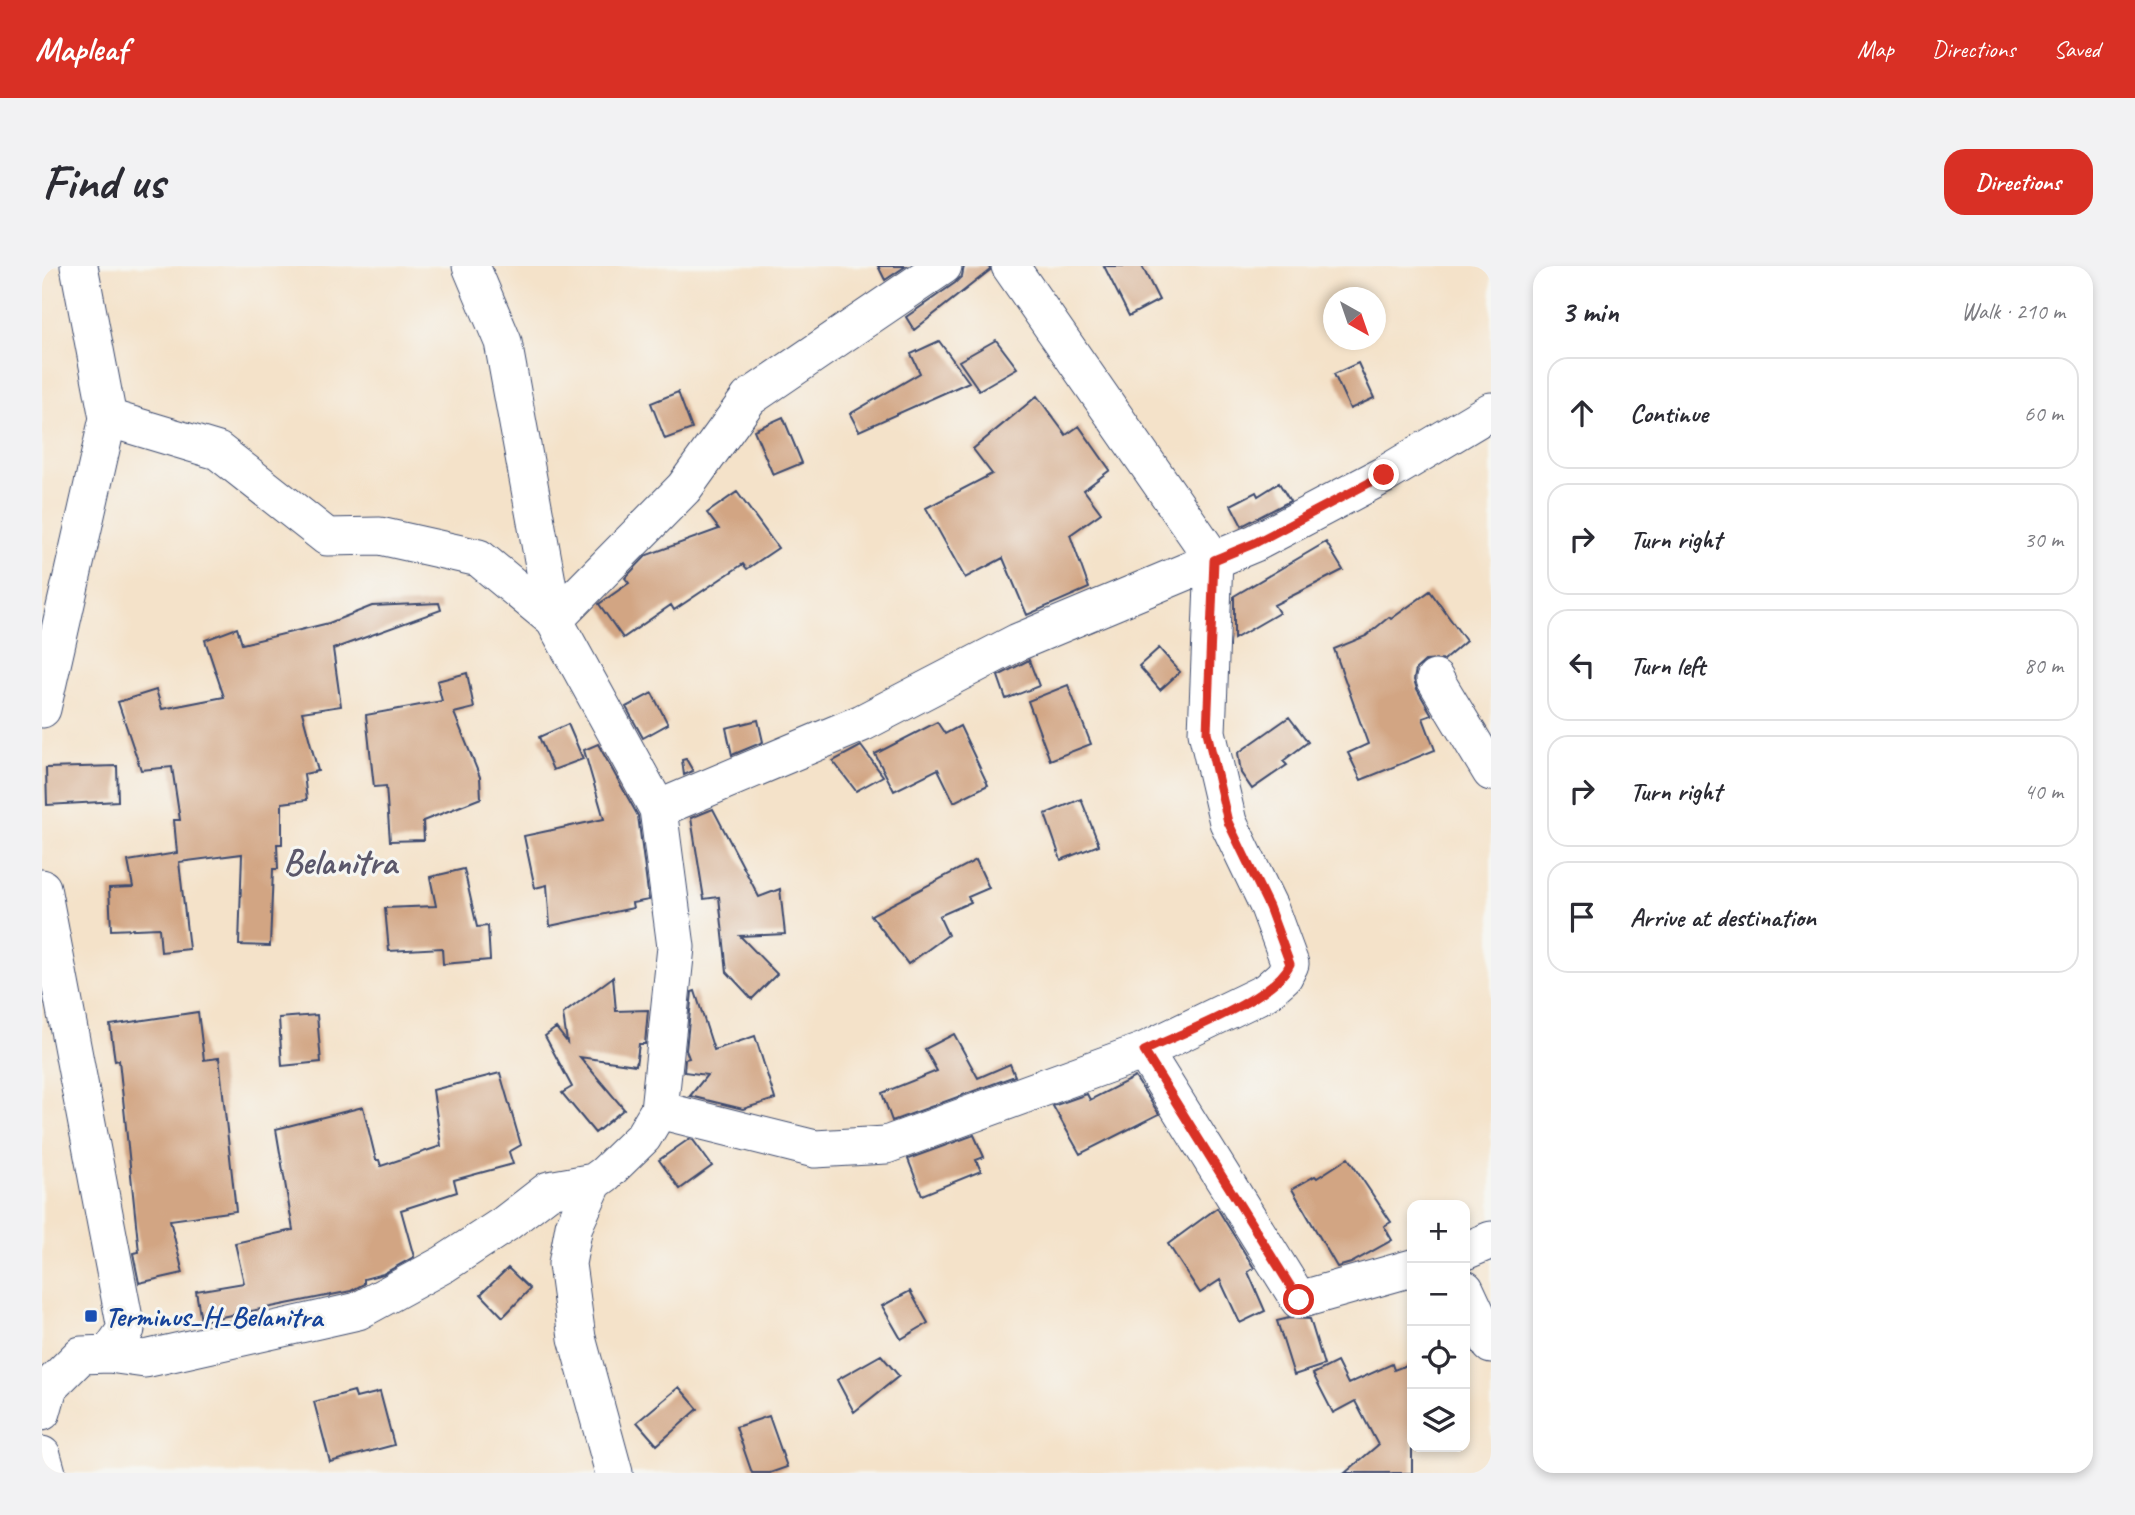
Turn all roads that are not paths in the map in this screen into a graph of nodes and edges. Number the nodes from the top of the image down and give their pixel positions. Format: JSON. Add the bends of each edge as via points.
{"nodes":[{"id":1,"x":79,"y":266,"type":"edge"},
{"id":2,"x":471,"y":266,"type":"edge"},
{"id":3,"x":943,"y":266,"type":"edge"},
{"id":4,"x":1010,"y":266,"type":"edge"},
{"id":5,"x":1491,"y":411,"type":"edge"},
{"id":6,"x":108,"y":418,"type":"junction"},
{"id":7,"x":1214,"y":560,"type":"junction"},
{"id":8,"x":554,"y":620,"type":"junction"},
{"id":9,"x":1435,"y":679,"type":"dead end"},
{"id":10,"x":42,"y":709,"type":"edge"},
{"id":11,"x":1491,"y":772,"type":"edge"},
{"id":12,"x":659,"y":809,"type":"junction"},
{"id":13,"x":42,"y":888,"type":"edge"},
{"id":14,"x":1144,"y":1051,"type":"junction"},
{"id":15,"x":659,"y":1110,"type":"junction"},
{"id":16,"x":594,"y":1182,"type":"junction"},
{"id":17,"x":1491,"y":1240,"type":"edge"},
{"id":18,"x":1470,"y":1249,"type":"edge"},
{"id":19,"x":1407,"y":1269,"type":"edge"},
{"id":20,"x":1470,"y":1300,"type":"edge"},
{"id":21,"x":1491,"y":1345,"type":"edge"},
{"id":22,"x":109,"y":1354,"type":"junction"},
{"id":23,"x":42,"y":1412,"type":"edge"},
{"id":24,"x":42,"y":1455,"type":"edge"},
{"id":25,"x":47,"y":1473,"type":"edge"},
{"id":26,"x":614,"y":1473,"type":"edge"}],
"edges":[{"from":1,"to":6,"type":"street"},
{"from":2,"to":8,"type":"street","via":[[503,342]]},
{"from":3,"to":8,"type":"street","via":[[749,398],[684,488]]},
{"from":4,"to":7,"type":"street"},
{"from":5,"to":7,"type":"street","via":[[1384,475]]},
{"from":6,"to":8,"type":"street","via":[[218,451],[327,537],[380,536],[479,558]]},
{"from":6,"to":10,"type":"street"},
{"from":7,"to":12,"type":"street","via":[[1018,642],[862,723]]},
{"from":7,"to":14,"type":"street","via":[[1207,732],[1228,822],[1269,907],[1290,964],[1266,992]]},
{"from":8,"to":12,"type":"street"},
{"from":9,"to":11,"type":"street"},
{"from":12,"to":15,"type":"street","via":[[676,947]]},
{"from":13,"to":22,"type":"street","via":[[126,1329]]},
{"from":14,"to":15,"type":"street","via":[[886,1144],[816,1149]]},
{"from":14,"to":19,"type":"street","via":[[1299,1300]]},
{"from":15,"to":16,"type":"street","via":[[643,1137]]},
{"from":16,"to":22,"type":"street","via":[[549,1191],[444,1264],[358,1311],[145,1359]]},
{"from":16,"to":26,"type":"street","via":[[574,1226],[567,1264],[577,1338]]},
{"from":17,"to":18,"type":"street"},
{"from":20,"to":21,"type":"street"},
{"from":22,"to":23,"type":"street","via":[[81,1355],[49,1387]]},
{"from":24,"to":25,"type":"street"}]}
